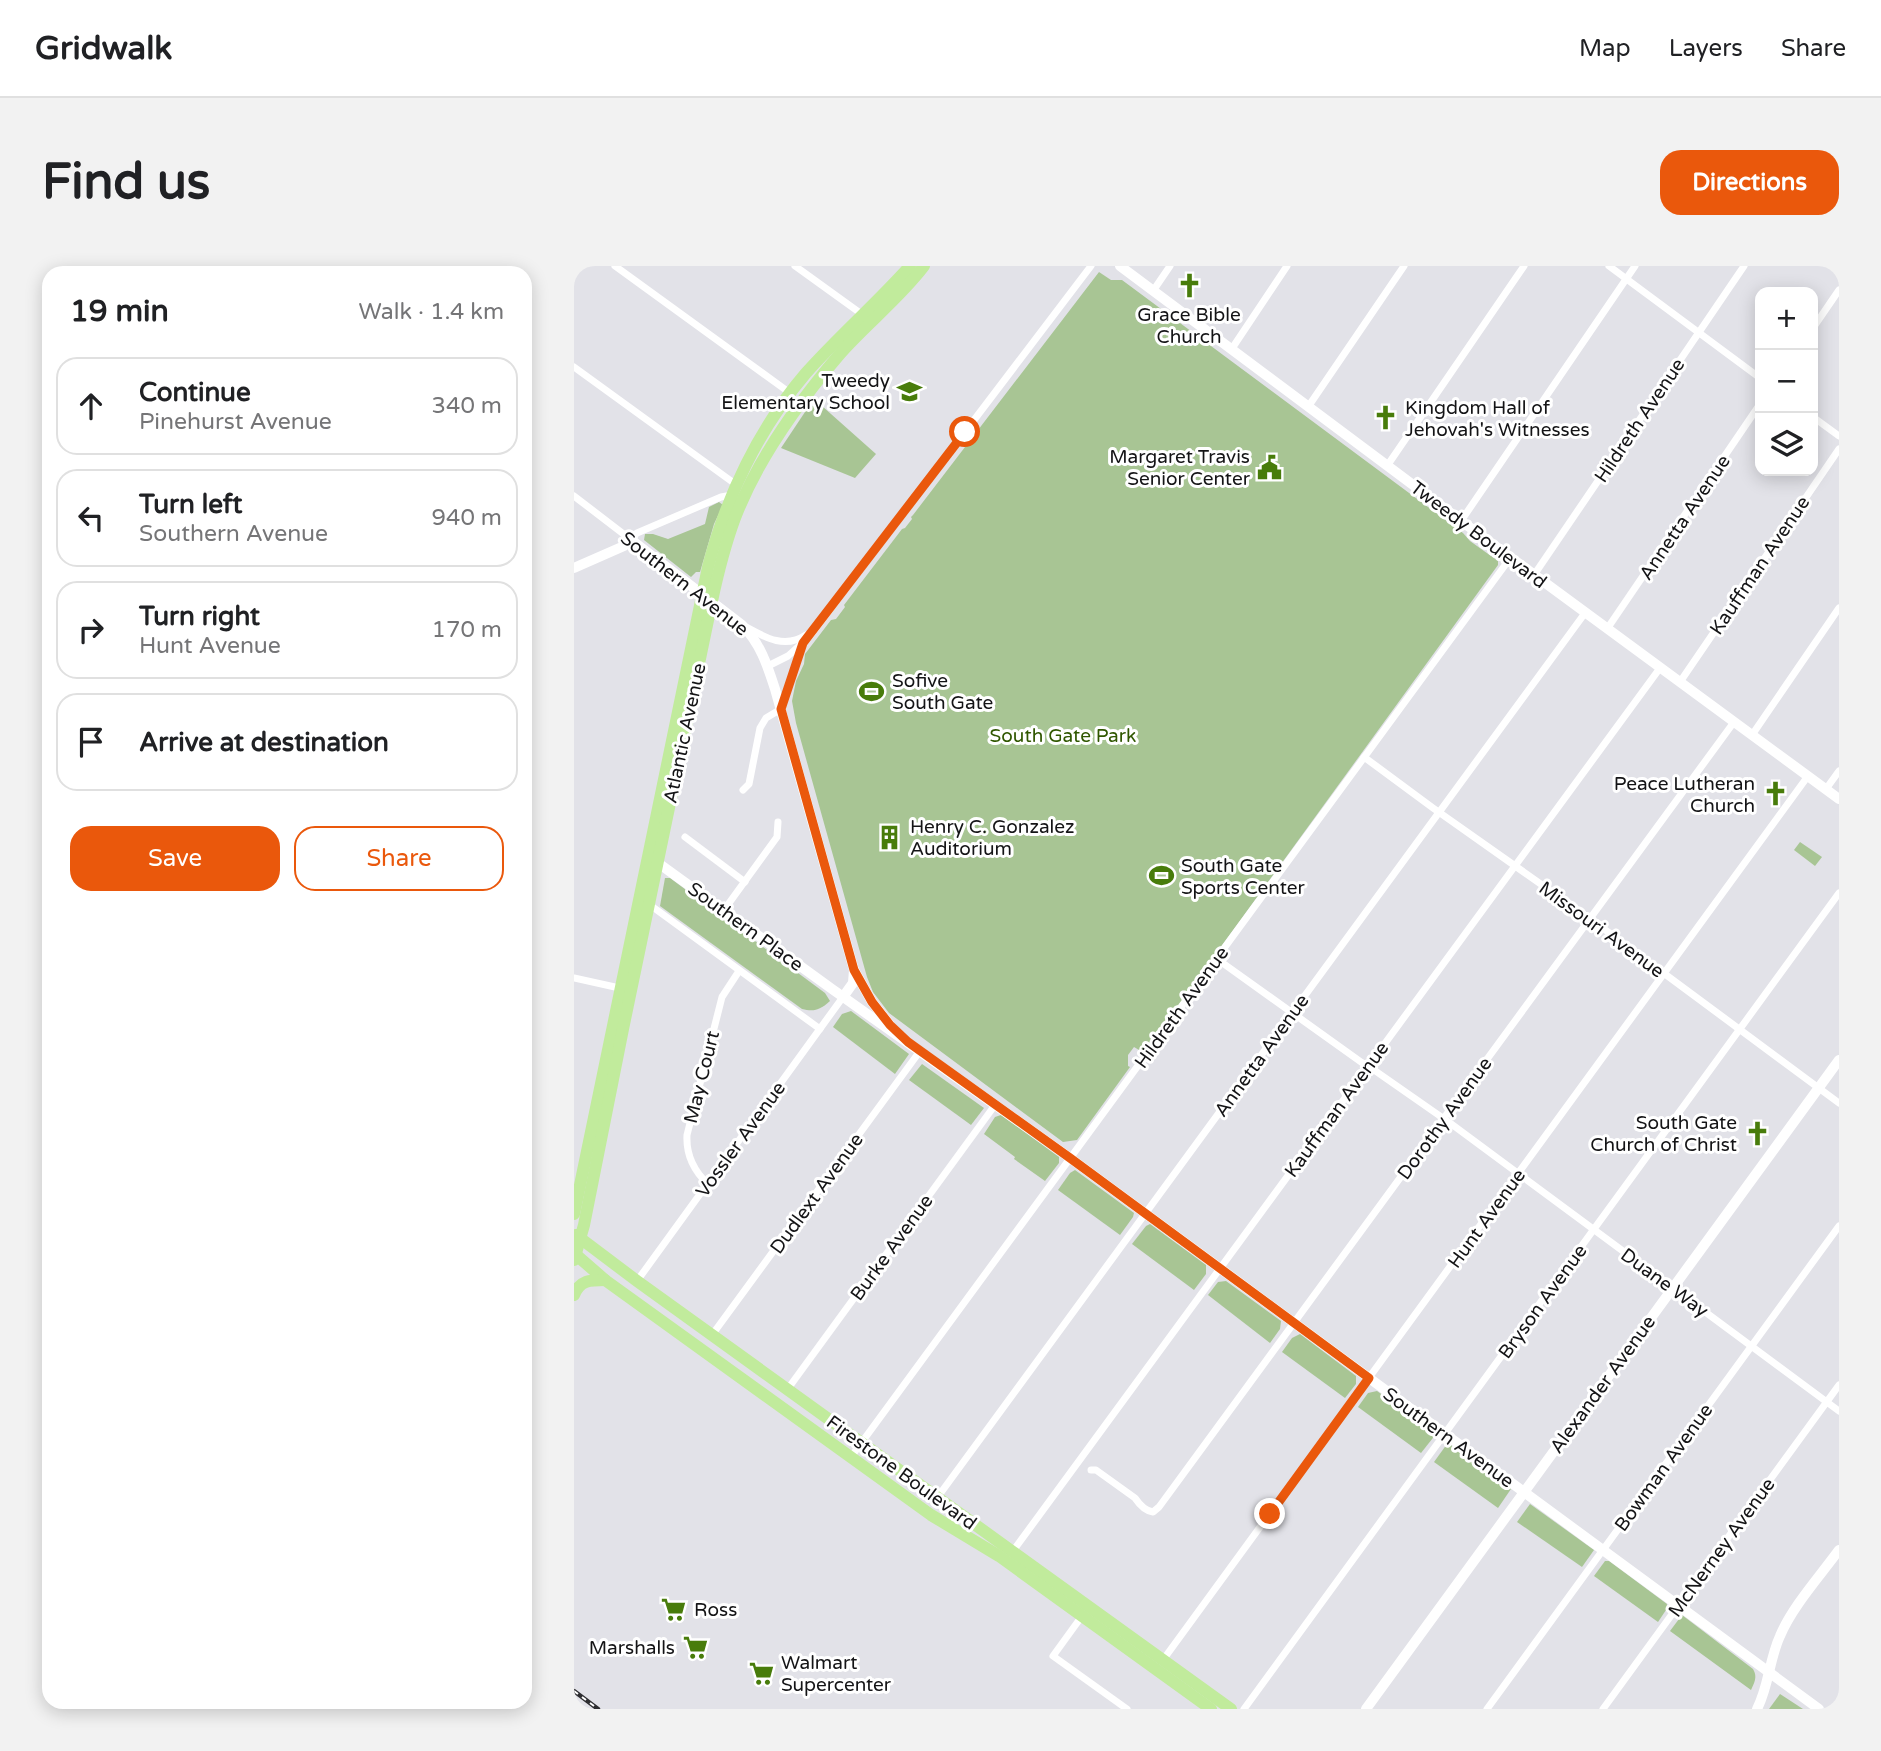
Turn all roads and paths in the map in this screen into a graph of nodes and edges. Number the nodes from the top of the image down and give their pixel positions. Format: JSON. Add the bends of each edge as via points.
{"nodes":[{"id":1,"x":615,"y":266,"type":"edge"},
{"id":2,"x":795,"y":266,"type":"edge"},
{"id":3,"x":910,"y":266,"type":"edge"},
{"id":4,"x":924,"y":266,"type":"edge"},
{"id":5,"x":1091,"y":266,"type":"edge"},
{"id":6,"x":1120,"y":266,"type":"edge"},
{"id":7,"x":1170,"y":266,"type":"edge"},
{"id":8,"x":1287,"y":266,"type":"edge"},
{"id":9,"x":1404,"y":266,"type":"edge"},
{"id":10,"x":1524,"y":266,"type":"edge"},
{"id":11,"x":1609,"y":266,"type":"edge"},
{"id":12,"x":1635,"y":266,"type":"edge"},
{"id":13,"x":1744,"y":266,"type":"edge"},
{"id":14,"x":1626,"y":279,"type":"junction"},
{"id":15,"x":1839,"y":290,"type":"edge"},
{"id":16,"x":1153,"y":291,"type":"junction"},
{"id":17,"x":867,"y":319,"type":"junction"},
{"id":18,"x":1818,"y":321,"type":"edge"},
{"id":19,"x":1699,"y":332,"type":"junction"},
{"id":20,"x":1231,"y":350,"type":"junction"},
{"id":21,"x":574,"y":367,"type":"edge"},
{"id":22,"x":1755,"y":374,"type":"edge"},
{"id":23,"x":790,"y":393,"type":"junction"},
{"id":24,"x":1308,"y":407,"type":"junction"},
{"id":25,"x":1755,"y":411,"type":"edge"},
{"id":26,"x":1818,"y":421,"type":"edge"},
{"id":27,"x":1839,"y":436,"type":"edge"},
{"id":28,"x":1839,"y":449,"type":"edge"},
{"id":29,"x":1387,"y":466,"type":"junction"},
{"id":30,"x":738,"y":490,"type":"junction"},
{"id":31,"x":574,"y":496,"type":"edge"},
{"id":32,"x":1461,"y":521,"type":"junction"},
{"id":33,"x":630,"y":539,"type":"junction"},
{"id":34,"x":1511,"y":557,"type":"junction"},
{"id":35,"x":574,"y":568,"type":"edge"},
{"id":36,"x":1534,"y":575,"type":"junction"},
{"id":37,"x":707,"y":598,"type":"junction"},
{"id":38,"x":1839,"y":608,"type":"edge"},
{"id":39,"x":1585,"y":613,"type":"junction"},
{"id":40,"x":742,"y":625,"type":"junction"},
{"id":41,"x":815,"y":629,"type":"junction"},
{"id":42,"x":1607,"y":629,"type":"junction"},
{"id":43,"x":803,"y":643,"type":"junction"},
{"id":44,"x":768,"y":666,"type":"junction"},
{"id":45,"x":1660,"y":668,"type":"junction"},
{"id":46,"x":1680,"y":682,"type":"junction"},
{"id":47,"x":781,"y":709,"type":"junction"},
{"id":48,"x":1734,"y":722,"type":"junction"},
{"id":49,"x":1752,"y":735,"type":"junction"},
{"id":50,"x":1364,"y":757,"type":"junction"},
{"id":51,"x":1839,"y":771,"type":"edge"},
{"id":52,"x":1808,"y":776,"type":"junction"},
{"id":53,"x":1826,"y":789,"type":"junction"},
{"id":54,"x":743,"y":790,"type":"dead end"},
{"id":55,"x":1839,"y":799,"type":"edge"},
{"id":56,"x":1439,"y":812,"type":"junction"},
{"id":57,"x":778,"y":822,"type":"dead end"},
{"id":58,"x":685,"y":837,"type":"dead end"},
{"id":59,"x":653,"y":859,"type":"junction"},
{"id":60,"x":1514,"y":866,"type":"junction"},
{"id":61,"x":745,"y":881,"type":"junction"},
{"id":62,"x":1839,"y":893,"type":"edge"},
{"id":63,"x":650,"y":905,"type":"junction"},
{"id":64,"x":724,"y":910,"type":"junction"},
{"id":65,"x":1590,"y":919,"type":"junction"},
{"id":66,"x":1217,"y":959,"type":"junction"},
{"id":67,"x":854,"y":970,"type":"junction"},
{"id":68,"x":739,"y":971,"type":"junction"},
{"id":69,"x":1664,"y":974,"type":"junction"},
{"id":70,"x":574,"y":978,"type":"edge"},
{"id":71,"x":626,"y":989,"type":"junction"},
{"id":72,"x":843,"y":997,"type":"junction"},
{"id":73,"x":1292,"y":1013,"type":"junction"},
{"id":74,"x":820,"y":1029,"type":"junction"},
{"id":75,"x":1740,"y":1029,"type":"junction"},
{"id":76,"x":908,"y":1042,"type":"junction"},
{"id":77,"x":920,"y":1051,"type":"junction"},
{"id":78,"x":1839,"y":1060,"type":"edge"},
{"id":79,"x":1368,"y":1066,"type":"junction"},
{"id":80,"x":1819,"y":1087,"type":"junction"},
{"id":81,"x":1839,"y":1102,"type":"edge"},
{"id":82,"x":995,"y":1105,"type":"junction"},
{"id":83,"x":1443,"y":1119,"type":"junction"},
{"id":84,"x":1070,"y":1158,"type":"junction"},
{"id":85,"x":1519,"y":1174,"type":"junction"},
{"id":86,"x":708,"y":1184,"type":"junction"},
{"id":87,"x":1146,"y":1213,"type":"junction"},
{"id":88,"x":574,"y":1214,"type":"edge"},
{"id":89,"x":1839,"y":1226,"type":"edge"},
{"id":90,"x":1594,"y":1230,"type":"junction"},
{"id":91,"x":577,"y":1236,"type":"edge"},
{"id":92,"x":575,"y":1256,"type":"edge"},
{"id":93,"x":1219,"y":1268,"type":"junction"},
{"id":94,"x":605,"y":1280,"type":"junction"},
{"id":95,"x":637,"y":1281,"type":"junction"},
{"id":96,"x":1673,"y":1288,"type":"junction"},
{"id":97,"x":574,"y":1295,"type":"edge"},
{"id":98,"x":1294,"y":1324,"type":"junction"},
{"id":99,"x":712,"y":1335,"type":"junction"},
{"id":100,"x":1752,"y":1346,"type":"junction"},
{"id":101,"x":1369,"y":1378,"type":"junction"},
{"id":102,"x":1839,"y":1385,"type":"edge"},
{"id":103,"x":787,"y":1390,"type":"junction"},
{"id":104,"x":1827,"y":1402,"type":"junction"},
{"id":105,"x":1839,"y":1411,"type":"edge"},
{"id":106,"x":1445,"y":1434,"type":"junction"},
{"id":107,"x":861,"y":1443,"type":"junction"},
{"id":108,"x":851,"y":1457,"type":"junction"},
{"id":109,"x":1079,"y":1461,"type":"junction"},
{"id":110,"x":1524,"y":1491,"type":"junction"},
{"id":111,"x":937,"y":1498,"type":"junction"},
{"id":112,"x":1603,"y":1550,"type":"junction"},
{"id":113,"x":1839,"y":1550,"type":"edge"},
{"id":114,"x":1013,"y":1551,"type":"junction"},
{"id":115,"x":1678,"y":1606,"type":"junction"},
{"id":116,"x":1082,"y":1616,"type":"junction"},
{"id":117,"x":1163,"y":1660,"type":"junction"},
{"id":118,"x":1770,"y":1672,"type":"junction"},
{"id":119,"x":1127,"y":1709,"type":"edge"},
{"id":120,"x":1210,"y":1709,"type":"edge"},
{"id":121,"x":1231,"y":1709,"type":"edge"},
{"id":122,"x":1244,"y":1709,"type":"edge"},
{"id":123,"x":1366,"y":1709,"type":"edge"},
{"id":124,"x":1487,"y":1709,"type":"edge"},
{"id":125,"x":1603,"y":1709,"type":"edge"},
{"id":126,"x":1757,"y":1709,"type":"edge"},
{"id":127,"x":1819,"y":1709,"type":"edge"}],
"edges":[{"from":1,"to":23,"type":"street"},
{"from":2,"to":17,"type":"street"},
{"from":3,"to":17,"type":"main road","name":"Atlantic Avenue"},
{"from":4,"to":17,"type":"main road","name":"Atlantic Avenue"},
{"from":5,"to":41,"type":"street"},
{"from":6,"to":16,"type":"main road","name":"Tweedy Boulevard"},
{"from":7,"to":16,"type":"street"},
{"from":8,"to":20,"type":"street"},
{"from":9,"to":24,"type":"street"},
{"from":10,"to":29,"type":"street"},
{"from":11,"to":14,"type":"street"},
{"from":12,"to":14,"type":"street"},
{"from":13,"to":19,"type":"street","name":"Hildreth Avenue"},
{"from":14,"to":19,"type":"street"},
{"from":14,"to":32,"type":"street"},
{"from":15,"to":18,"type":"street"},
{"from":16,"to":20,"type":"main road","name":"Tweedy Boulevard"},
{"from":17,"to":23,"type":"main road","name":"Atlantic Avenue","via":[[816,363]]},
{"from":17,"to":30,"type":"main road","name":"Atlantic Avenue"},
{"from":19,"to":22,"type":"street"},
{"from":19,"to":36,"type":"street","name":"Hildreth Avenue"},
{"from":20,"to":24,"type":"main road","name":"Tweedy Boulevard"},
{"from":21,"to":30,"type":"street"},
{"from":23,"to":30,"type":"main road","name":"Atlantic Avenue","via":[[762,436]]},
{"from":24,"to":29,"type":"main road","name":"Tweedy Boulevard"},
{"from":25,"to":42,"type":"street","name":"Annetta Avenue"},
{"from":26,"to":27,"type":"street"},
{"from":28,"to":46,"type":"street","name":"Kauffman Avenue"},
{"from":29,"to":32,"type":"main road","name":"Tweedy Boulevard"},
{"from":30,"to":33,"type":"street"},
{"from":30,"to":37,"type":"main road","name":"Atlantic Avenue","via":[[712,549]]},
{"from":31,"to":33,"type":"street","name":"Southern Avenue"},
{"from":32,"to":34,"type":"main road","name":"Tweedy Boulevard"},
{"from":33,"to":35,"type":"street"},
{"from":33,"to":37,"type":"street","name":"Southern Avenue"},
{"from":34,"to":36,"type":"main road","name":"Tweedy Boulevard"},
{"from":34,"to":50,"type":"street","name":"Hildreth Avenue"},
{"from":36,"to":39,"type":"main road","name":"Tweedy Boulevard"},
{"from":37,"to":40,"type":"street","name":"Southern Avenue"},
{"from":37,"to":59,"type":"main road","name":"Atlantic Avenue"},
{"from":38,"to":49,"type":"street"},
{"from":39,"to":42,"type":"main road","name":"Tweedy Boulevard"},
{"from":39,"to":56,"type":"street","name":"Annetta Avenue"},
{"from":40,"to":41,"type":"street","via":[[781,642],[797,641]]},
{"from":40,"to":44,"type":"street","name":"Southern Avenue","via":[[758,643]]},
{"from":41,"to":43,"type":"street"},
{"from":42,"to":45,"type":"main road","name":"Tweedy Boulevard"},
{"from":43,"to":44,"type":"street"},
{"from":43,"to":47,"type":"street"},
{"from":44,"to":47,"type":"street","name":"Southern Avenue"},
{"from":45,"to":46,"type":"main road","name":"Tweedy Boulevard"},
{"from":45,"to":60,"type":"street","name":"Kauffman Avenue"},
{"from":46,"to":48,"type":"main road","name":"Tweedy Boulevard"},
{"from":47,"to":54,"type":"street","via":[[760,728],[750,778]]},
{"from":47,"to":67,"type":"street","name":"Southern Avenue"},
{"from":48,"to":49,"type":"main road","name":"Tweedy Boulevard"},
{"from":48,"to":65,"type":"street","name":"Dorothy Avenue"},
{"from":49,"to":52,"type":"main road","name":"Tweedy Boulevard"},
{"from":50,"to":56,"type":"street","name":"Missouri Avenue"},
{"from":50,"to":66,"type":"street","name":"Hildreth Avenue"},
{"from":51,"to":53,"type":"street"},
{"from":52,"to":53,"type":"main road","name":"Tweedy Boulevard"},
{"from":52,"to":69,"type":"street","name":"Hunt Avenue"},
{"from":53,"to":55,"type":"main road","name":"Tweedy Boulevard"},
{"from":56,"to":60,"type":"street","name":"Missouri Avenue"},
{"from":56,"to":73,"type":"street","name":"Annetta Avenue"},
{"from":57,"to":61,"type":"street","via":[[777,837]]},
{"from":58,"to":61,"type":"street"},
{"from":59,"to":63,"type":"main road","name":"Atlantic Avenue"},
{"from":59,"to":64,"type":"street","name":"Southern Place"},
{"from":59,"to":71,"type":"main road","name":"Atlantic Avenue"},
{"from":60,"to":65,"type":"street","name":"Missouri Avenue"},
{"from":60,"to":79,"type":"street","name":"Kauffman Avenue"},
{"from":61,"to":64,"type":"street"},
{"from":62,"to":75,"type":"street","name":"Bryson Avenue"},
{"from":63,"to":68,"type":"street"},
{"from":63,"to":71,"type":"main road","name":"Atlantic Avenue"},
{"from":64,"to":72,"type":"street","name":"Southern Place"},
{"from":65,"to":69,"type":"street","name":"Missouri Avenue"},
{"from":65,"to":83,"type":"street","name":"Dorothy Avenue"},
{"from":66,"to":73,"type":"street","name":"Duane Way"},
{"from":66,"to":84,"type":"street","name":"Hildreth Avenue"},
{"from":67,"to":72,"type":"street","via":[[853,983]]},
{"from":67,"to":76,"type":"street","name":"Southern Avenue","via":[[872,1002]]},
{"from":68,"to":74,"type":"street"},
{"from":68,"to":86,"type":"street","name":"May Court","via":[[722,997],[687,1135],[691,1159]]},
{"from":69,"to":75,"type":"street","name":"Missouri Avenue"},
{"from":69,"to":85,"type":"street","name":"Hunt Avenue"},
{"from":70,"to":71,"type":"street"},
{"from":71,"to":88,"type":"main road","name":"Atlantic Avenue"},
{"from":71,"to":91,"type":"main road","name":"Atlantic Avenue"},
{"from":72,"to":74,"type":"street","name":"Vossler Avenue"},
{"from":72,"to":76,"type":"street","name":"Southern Avenue"},
{"from":73,"to":79,"type":"street","name":"Duane Way"},
{"from":73,"to":87,"type":"street","name":"Annetta Avenue"},
{"from":74,"to":86,"type":"street","name":"Vossler Avenue"},
{"from":75,"to":80,"type":"street","name":"Missouri Avenue"},
{"from":75,"to":90,"type":"street","name":"Bryson Avenue"},
{"from":76,"to":77,"type":"street","name":"Southern Avenue"},
{"from":77,"to":82,"type":"street","name":"Southern Avenue"},
{"from":77,"to":99,"type":"street","name":"Dudlext Avenue"},
{"from":78,"to":80,"type":"street","name":"Alexander Avenue"},
{"from":79,"to":83,"type":"street","name":"Duane Way"},
{"from":79,"to":93,"type":"street","name":"Kauffman Avenue"},
{"from":80,"to":81,"type":"street","name":"Missouri Avenue"},
{"from":80,"to":96,"type":"street","name":"Alexander Avenue"},
{"from":82,"to":84,"type":"street","name":"Southern Avenue"},
{"from":82,"to":103,"type":"street","name":"Burke Avenue"},
{"from":83,"to":85,"type":"street","name":"Duane Way"},
{"from":83,"to":98,"type":"street","name":"Dorothy Avenue"},
{"from":84,"to":87,"type":"street","name":"Southern Avenue"},
{"from":84,"to":107,"type":"street","name":"Hildreth Avenue"},
{"from":85,"to":90,"type":"street","name":"Duane Way"},
{"from":85,"to":101,"type":"street","name":"Hunt Avenue"},
{"from":86,"to":95,"type":"street","name":"Vossler Avenue"},
{"from":87,"to":93,"type":"street","name":"Southern Avenue"},
{"from":87,"to":111,"type":"street","name":"Annetta Avenue"},
{"from":89,"to":100,"type":"street","name":"Bowman Avenue"},
{"from":90,"to":96,"type":"street","name":"Duane Way"},
{"from":90,"to":106,"type":"street","name":"Bryson Avenue"},
{"from":91,"to":92,"type":"main road","name":"Atlantic Avenue"},
{"from":91,"to":95,"type":"main road","name":"Firestone Boulevard"},
{"from":92,"to":94,"type":"main road","name":"Firestone Boulevard"},
{"from":93,"to":98,"type":"street","name":"Southern Avenue"},
{"from":93,"to":109,"type":"street","name":"Kauffman Avenue"},
{"from":94,"to":97,"type":"main road","via":[[584,1282]]},
{"from":94,"to":108,"type":"main road","name":"Firestone Boulevard"},
{"from":95,"to":99,"type":"main road","name":"Firestone Boulevard"},
{"from":96,"to":100,"type":"street","name":"Duane Way"},
{"from":96,"to":110,"type":"street","name":"Alexander Avenue"},
{"from":98,"to":101,"type":"street","name":"Southern Avenue"},
{"from":98,"to":109,"type":"street","name":"Dorothy Avenue","via":[[1153,1512],[1132,1502]]},
{"from":99,"to":103,"type":"main road","name":"Firestone Boulevard"},
{"from":100,"to":104,"type":"street","name":"Duane Way"},
{"from":100,"to":112,"type":"street","name":"Bowman Avenue"},
{"from":101,"to":106,"type":"street","name":"Southern Avenue"},
{"from":101,"to":117,"type":"street","name":"Hunt Avenue"},
{"from":102,"to":104,"type":"street","name":"McNerney Avenue"},
{"from":103,"to":107,"type":"main road","name":"Firestone Boulevard"},
{"from":104,"to":105,"type":"street","name":"Duane Way"},
{"from":104,"to":115,"type":"street","name":"McNerney Avenue"},
{"from":106,"to":110,"type":"street","name":"Southern Avenue"},
{"from":106,"to":122,"type":"street","name":"Bryson Avenue"},
{"from":107,"to":108,"type":"street","name":"Hildreth Avenue"},
{"from":107,"to":111,"type":"main road","name":"Firestone Boulevard"},
{"from":108,"to":116,"type":"main road","name":"Firestone Boulevard"},
{"from":109,"to":114,"type":"street","name":"Kauffman Avenue"},
{"from":110,"to":112,"type":"street","name":"Southern Avenue"},
{"from":110,"to":123,"type":"street","name":"Alexander Avenue"},
{"from":111,"to":114,"type":"main road","name":"Firestone Boulevard"},
{"from":112,"to":115,"type":"street","name":"Southern Avenue"},
{"from":112,"to":124,"type":"street","name":"Bowman Avenue"},
{"from":113,"to":118,"type":"main road","via":[[1785,1624]]},
{"from":114,"to":117,"type":"main road","name":"Firestone Boulevard"},
{"from":115,"to":118,"type":"street","name":"Southern Avenue"},
{"from":115,"to":125,"type":"street","name":"McNerney Avenue"},
{"from":116,"to":119,"type":"street","via":[[1053,1656]]},
{"from":116,"to":120,"type":"main road","name":"Firestone Boulevard"},
{"from":117,"to":121,"type":"main road","name":"Firestone Boulevard"},
{"from":118,"to":126,"type":"main road"},
{"from":118,"to":127,"type":"street","name":"Southern Avenue"}]}
